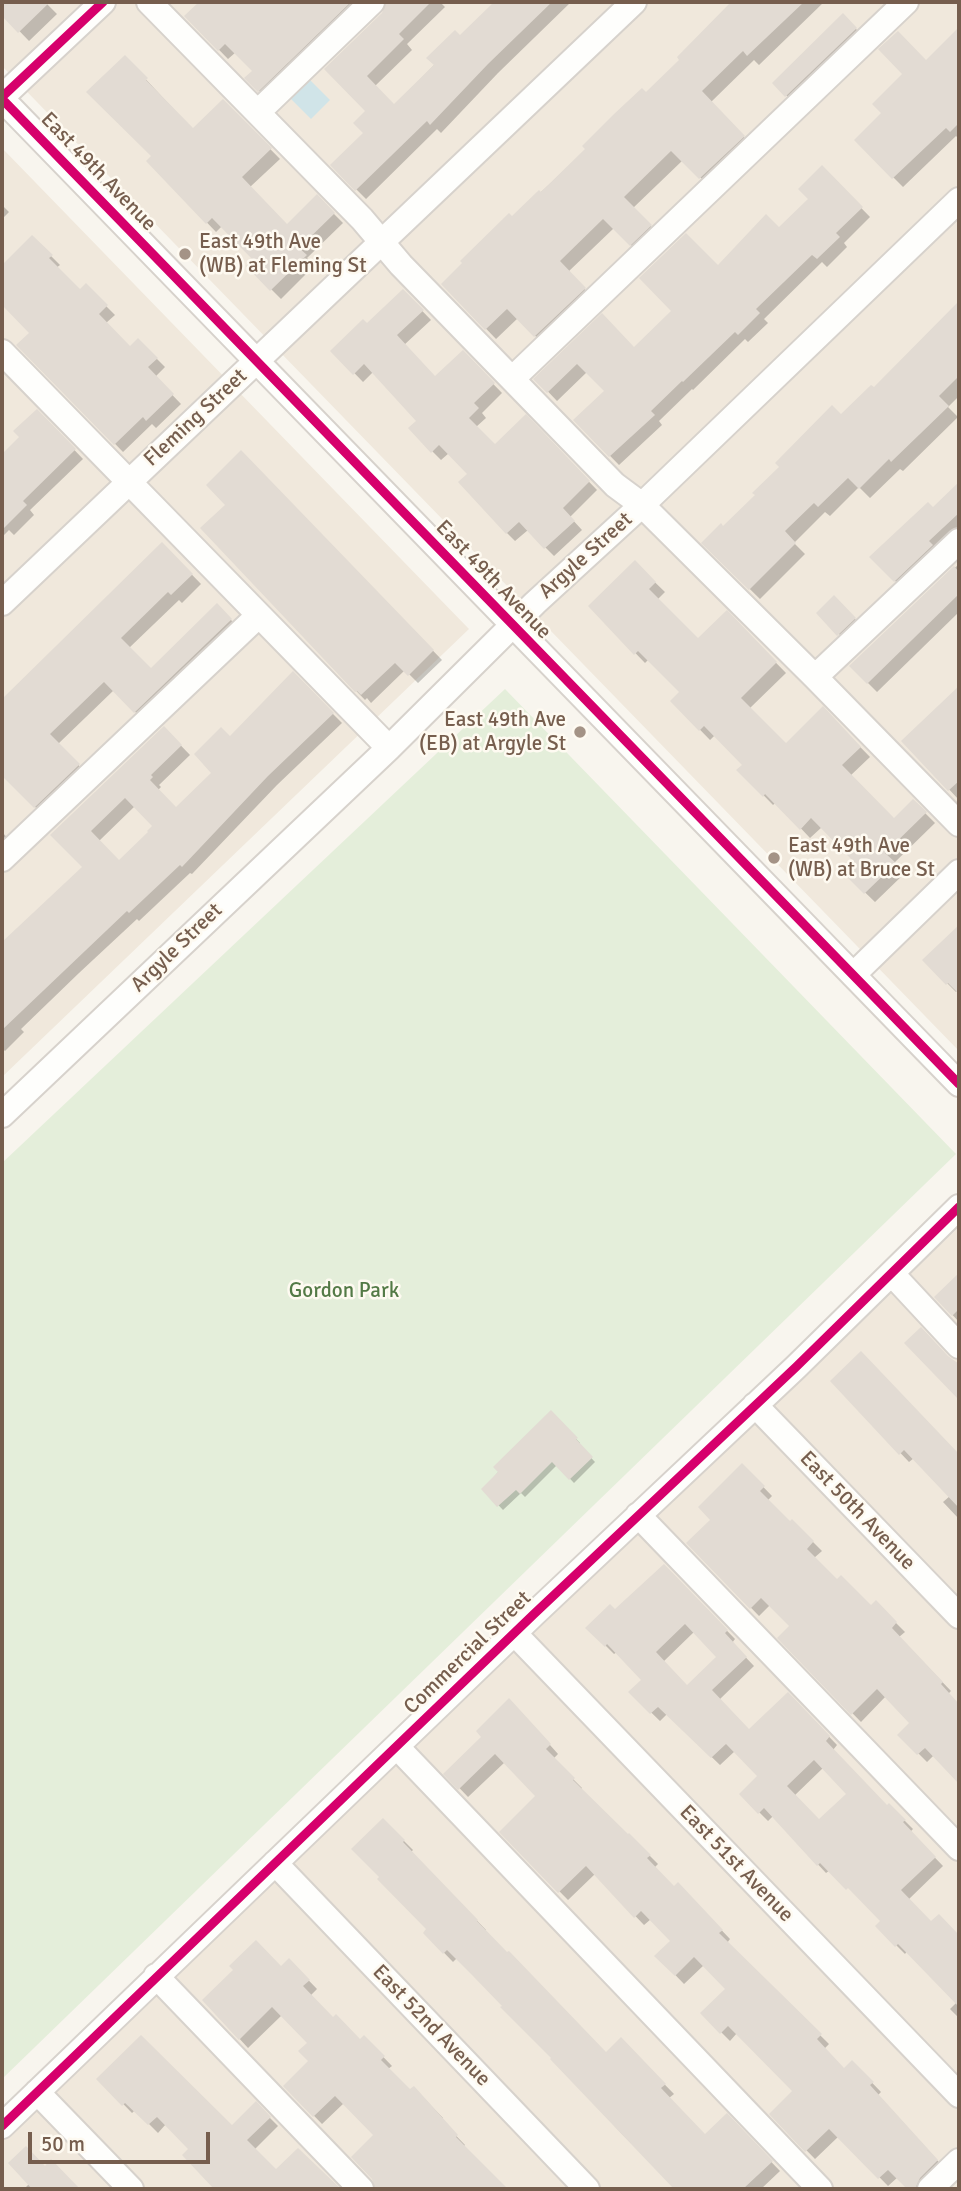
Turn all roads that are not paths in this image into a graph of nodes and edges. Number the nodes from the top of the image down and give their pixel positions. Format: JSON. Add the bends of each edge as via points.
{"nodes":[{"id":1,"x":103,"y":2,"type":"edge"},
{"id":2,"x":149,"y":2,"type":"edge"},
{"id":3,"x":372,"y":2,"type":"edge"},
{"id":4,"x":634,"y":2,"type":"edge"},
{"id":5,"x":906,"y":2,"type":"edge"},
{"id":6,"x":2,"y":98,"type":"edge"},
{"id":7,"x":258,"y":112,"type":"junction"},
{"id":8,"x":959,"y":200,"type":"edge"},
{"id":9,"x":382,"y":242,"type":"junction"},
{"id":10,"x":2,"y":354,"type":"edge"},
{"id":11,"x":257,"y":361,"type":"junction"},
{"id":12,"x":512,"y":379,"type":"junction"},
{"id":13,"x":129,"y":482,"type":"junction"},
{"id":14,"x":642,"y":505,"type":"junction"},
{"id":15,"x":959,"y":541,"type":"edge"},
{"id":16,"x":2,"y":603,"type":"edge"},
{"id":17,"x":258,"y":616,"type":"junction"},
{"id":18,"x":513,"y":625,"type":"junction"},
{"id":19,"x":815,"y":677,"type":"junction"},
{"id":20,"x":389,"y":748,"type":"junction"},
{"id":21,"x":959,"y":824,"type":"edge"},
{"id":22,"x":2,"y":859,"type":"edge"},
{"id":23,"x":959,"y":872,"type":"edge"},
{"id":24,"x":853,"y":975,"type":"junction"},
{"id":25,"x":959,"y":1084,"type":"edge"},
{"id":26,"x":2,"y":1115,"type":"edge"},
{"id":27,"x":959,"y":1207,"type":"edge"},
{"id":28,"x":892,"y":1274,"type":"junction"},
{"id":29,"x":959,"y":1346,"type":"edge"},
{"id":30,"x":755,"y":1405,"type":"junction"},
{"id":31,"x":638,"y":1515,"type":"junction"},
{"id":32,"x":959,"y":1616,"type":"edge"},
{"id":33,"x":514,"y":1633,"type":"junction"},
{"id":34,"x":397,"y":1746,"type":"junction"},
{"id":35,"x":959,"y":1848,"type":"edge"},
{"id":36,"x":275,"y":1863,"type":"junction"},
{"id":37,"x":156,"y":1976,"type":"junction"},
{"id":38,"x":37,"y":2092,"type":"junction"},
{"id":39,"x":959,"y":2095,"type":"edge"},
{"id":40,"x":2,"y":2126,"type":"edge"},
{"id":41,"x":959,"y":2161,"type":"edge"},
{"id":42,"x":131,"y":2189,"type":"edge"},
{"id":43,"x":361,"y":2189,"type":"edge"},
{"id":44,"x":587,"y":2189,"type":"edge"},
{"id":45,"x":820,"y":2189,"type":"edge"},
{"id":46,"x":930,"y":2189,"type":"edge"}],
"edges":[{"from":1,"to":6,"type":"street"},
{"from":2,"to":7,"type":"street"},
{"from":3,"to":7,"type":"street"},
{"from":4,"to":9,"type":"street","name":"Fleming Street"},
{"from":5,"to":12,"type":"street"},
{"from":6,"to":11,"type":"street","name":"East 49th Avenue"},
{"from":7,"to":9,"type":"street"},
{"from":8,"to":14,"type":"street","name":"Argyle Street"},
{"from":9,"to":11,"type":"street","name":"Fleming Street"},
{"from":9,"to":12,"type":"street"},
{"from":10,"to":13,"type":"street"},
{"from":11,"to":13,"type":"street","name":"Fleming Street"},
{"from":11,"to":18,"type":"street","name":"East 49th Avenue"},
{"from":12,"to":14,"type":"street","via":[[615,485]]},
{"from":13,"to":16,"type":"street","name":"Fleming Street"},
{"from":13,"to":17,"type":"street"},
{"from":14,"to":18,"type":"street","name":"Argyle Street"},
{"from":14,"to":19,"type":"street"},
{"from":15,"to":19,"type":"street"},
{"from":17,"to":20,"type":"street"},
{"from":17,"to":22,"type":"street"},
{"from":18,"to":20,"type":"street","name":"Argyle Street"},
{"from":18,"to":24,"type":"street","name":"East 49th Avenue"},
{"from":19,"to":21,"type":"street"},
{"from":20,"to":26,"type":"street","name":"Argyle Street"},
{"from":23,"to":24,"type":"street"},
{"from":24,"to":25,"type":"street","name":"East 49th Avenue"},
{"from":27,"to":28,"type":"street","name":"Commercial Street"},
{"from":28,"to":29,"type":"street"},
{"from":28,"to":30,"type":"street","name":"Commercial Street"},
{"from":30,"to":31,"type":"street","name":"Commercial Street"},
{"from":30,"to":32,"type":"street","name":"East 50th Avenue"},
{"from":31,"to":33,"type":"street","name":"Commercial Street"},
{"from":31,"to":35,"type":"street"},
{"from":33,"to":34,"type":"street","name":"Commercial Street"},
{"from":33,"to":39,"type":"street","name":"East 51st Avenue"},
{"from":34,"to":36,"type":"street","name":"Commercial Street"},
{"from":34,"to":45,"type":"street"},
{"from":36,"to":37,"type":"street","name":"Commercial Street"},
{"from":36,"to":44,"type":"street","name":"East 52nd Avenue"},
{"from":37,"to":38,"type":"street","name":"Commercial Street"},
{"from":37,"to":43,"type":"street"},
{"from":38,"to":40,"type":"street","name":"Commercial Street"},
{"from":38,"to":42,"type":"street"},
{"from":41,"to":46,"type":"street"}]}
